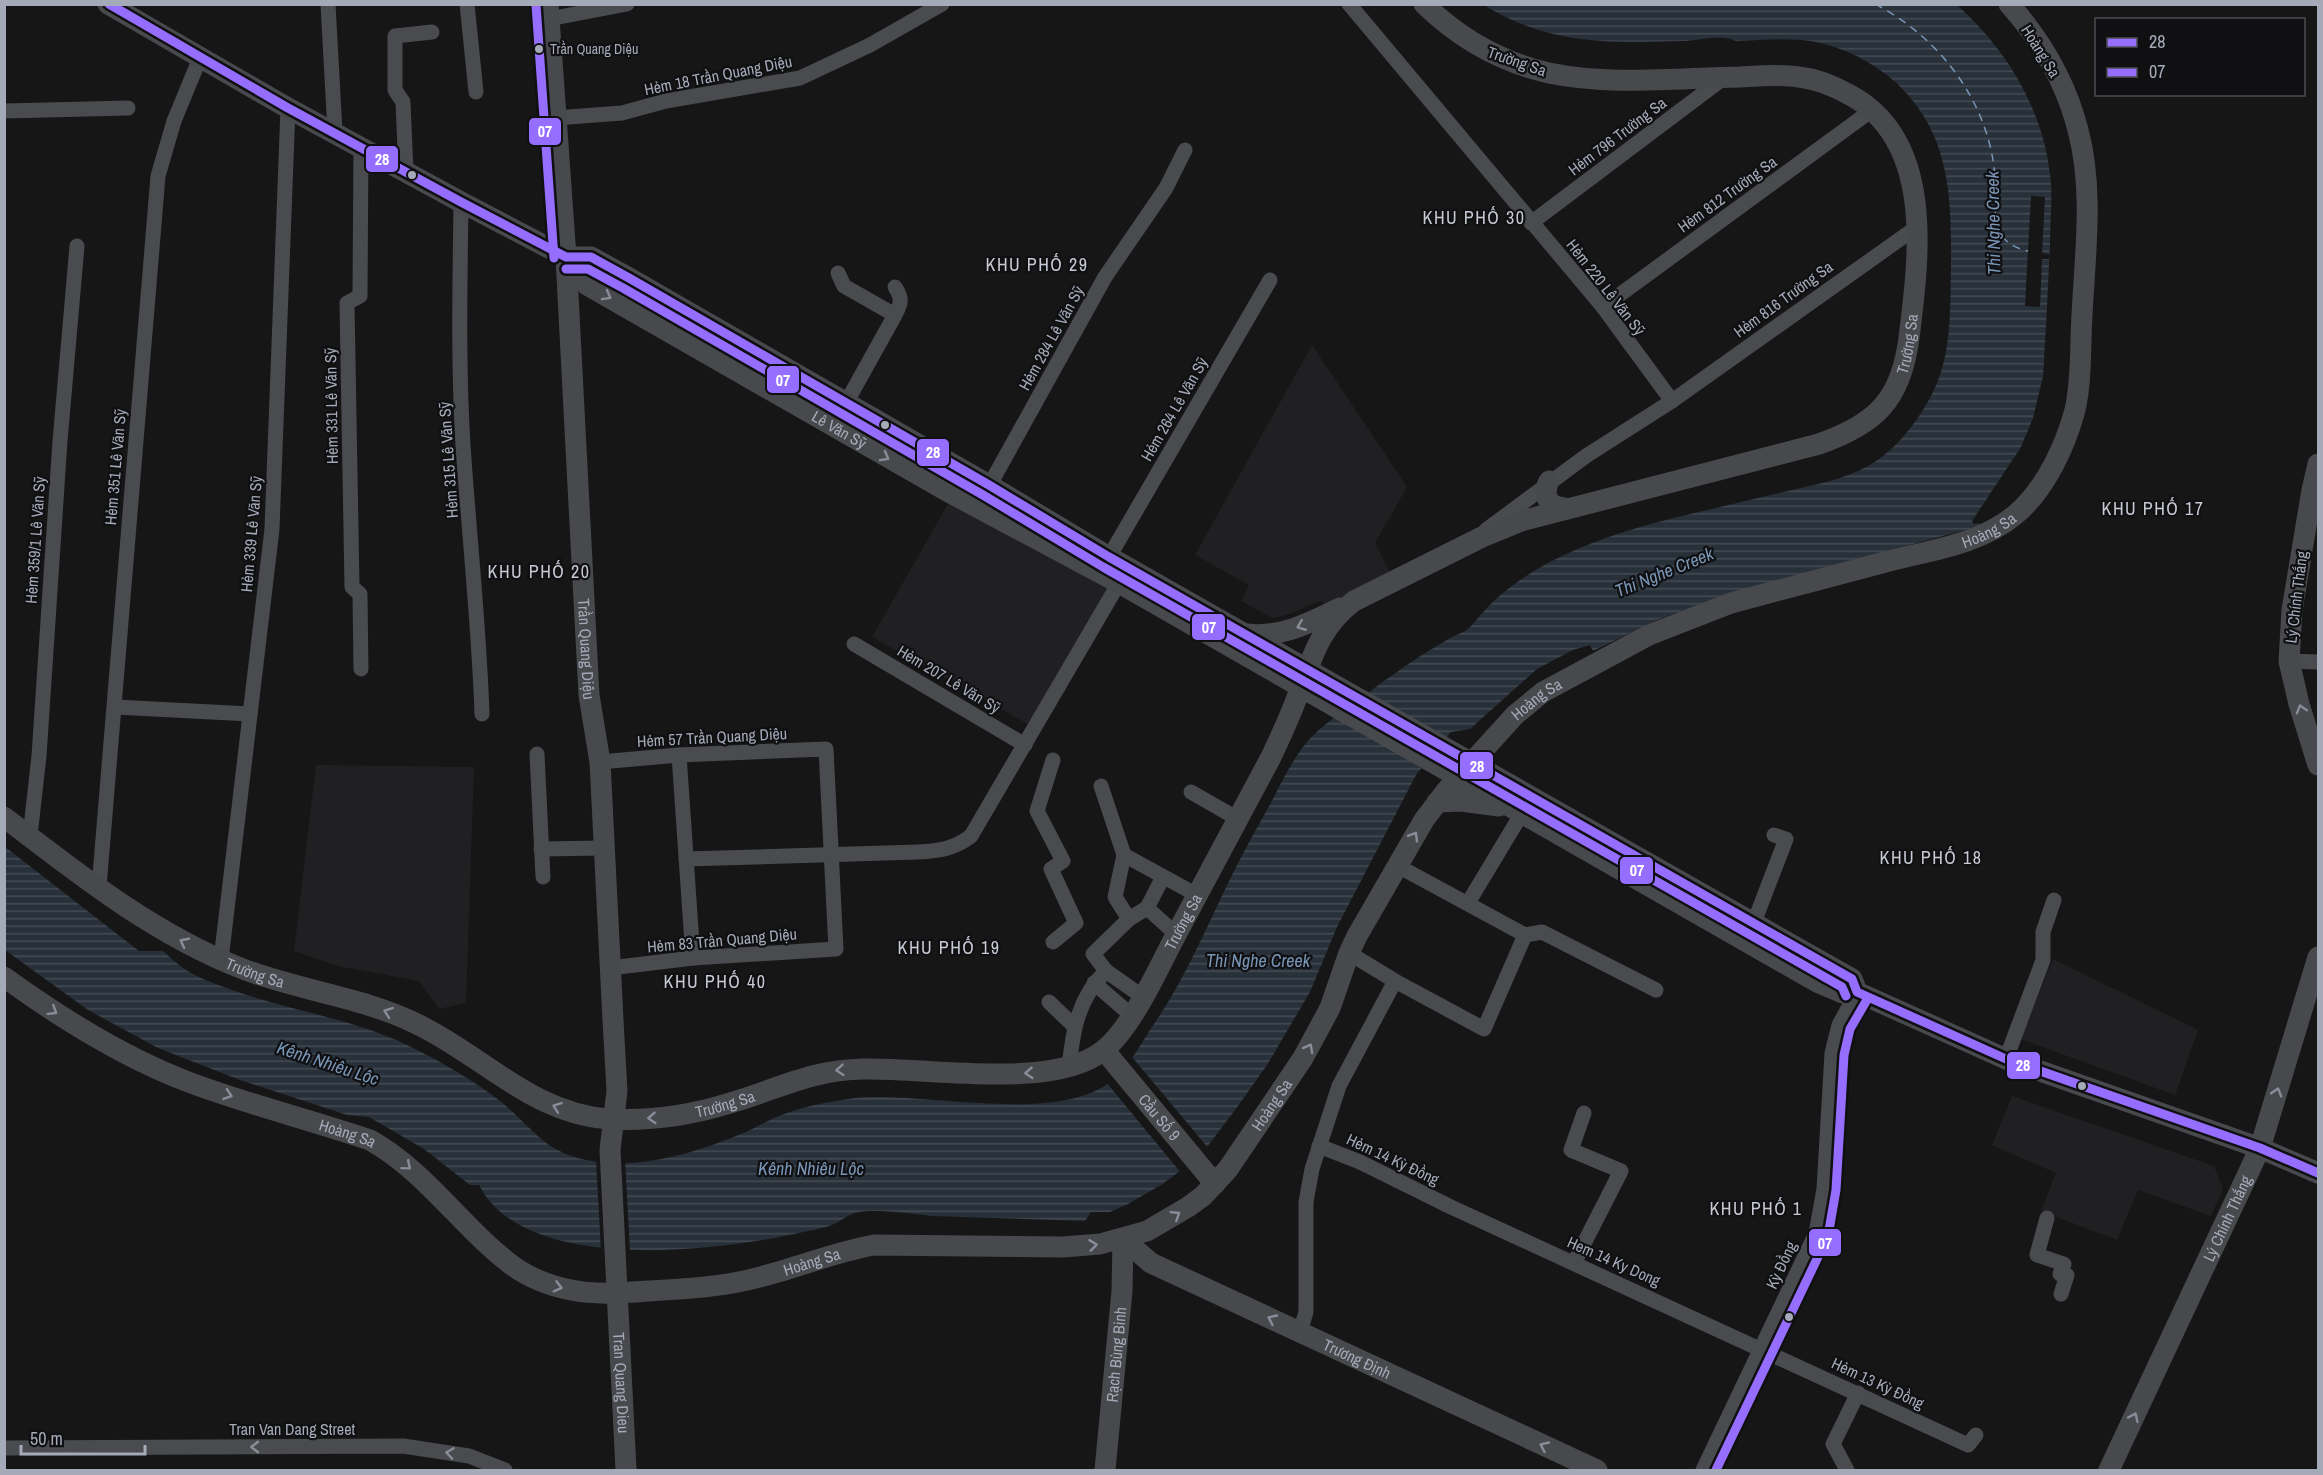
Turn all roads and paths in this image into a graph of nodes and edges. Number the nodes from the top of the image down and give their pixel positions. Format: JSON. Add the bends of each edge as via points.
{"nodes":[{"id":1,"x":108,"y":4,"type":"edge"},
{"id":2,"x":328,"y":4,"type":"edge"},
{"id":3,"x":467,"y":4,"type":"edge"},
{"id":4,"x":627,"y":4,"type":"edge"},
{"id":5,"x":942,"y":4,"type":"edge"},
{"id":6,"x":1349,"y":4,"type":"edge"},
{"id":7,"x":1424,"y":4,"type":"edge"},
{"id":8,"x":2009,"y":4,"type":"edge"},
{"id":9,"x":548,"y":12,"type":"edge"},
{"id":10,"x":432,"y":32,"type":"dead end"},
{"id":11,"x":200,"y":58,"type":"junction"},
{"id":12,"x":1725,"y":77,"type":"junction"},
{"id":13,"x":476,"y":92,"type":"dead end"},
{"id":14,"x":128,"y":108,"type":"dead end"},
{"id":15,"x":288,"y":108,"type":"junction"},
{"id":16,"x":1872,"y":110,"type":"junction"},
{"id":17,"x":9,"y":111,"type":"edge"},
{"id":18,"x":555,"y":118,"type":"junction"},
{"id":19,"x":335,"y":132,"type":"junction"},
{"id":20,"x":361,"y":146,"type":"junction"},
{"id":21,"x":1185,"y":150,"type":"dead end"},
{"id":22,"x":406,"y":172,"type":"junction"},
{"id":23,"x":460,"y":202,"type":"junction"},
{"id":24,"x":1531,"y":223,"type":"junction"},
{"id":25,"x":1917,"y":226,"type":"junction"},
{"id":26,"x":77,"y":246,"type":"dead end"},
{"id":27,"x":566,"y":256,"type":"junction"},
{"id":28,"x":838,"y":273,"type":"dead end"},
{"id":29,"x":1270,"y":280,"type":"dead end"},
{"id":30,"x":895,"y":287,"type":"dead end"},
{"id":31,"x":1603,"y":307,"type":"junction"},
{"id":32,"x":895,"y":315,"type":"junction"},
{"id":33,"x":1672,"y":401,"type":"junction"},
{"id":34,"x":846,"y":404,"type":"junction"},
{"id":35,"x":2319,"y":464,"type":"edge"},
{"id":36,"x":1549,"y":482,"type":"junction"},
{"id":37,"x":989,"y":485,"type":"junction"},
{"id":38,"x":977,"y":508,"type":"junction"},
{"id":39,"x":1564,"y":508,"type":"junction"},
{"id":40,"x":1466,"y":545,"type":"junction"},
{"id":41,"x":1109,"y":557,"type":"junction"},
{"id":42,"x":1123,"y":576,"type":"junction"},
{"id":43,"x":1354,"y":601,"type":"junction"},
{"id":44,"x":1243,"y":633,"type":"junction"},
{"id":45,"x":854,"y":644,"type":"dead end"},
{"id":46,"x":2289,"y":661,"type":"junction"},
{"id":47,"x":2319,"y":662,"type":"edge"},
{"id":48,"x":361,"y":669,"type":"dead end"},
{"id":49,"x":1304,"y":679,"type":"junction"},
{"id":50,"x":115,"y":707,"type":"junction"},
{"id":51,"x":250,"y":714,"type":"junction"},
{"id":52,"x":482,"y":714,"type":"dead end"},
{"id":53,"x":1025,"y":746,"type":"junction"},
{"id":54,"x":537,"y":754,"type":"dead end"},
{"id":55,"x":679,"y":755,"type":"junction"},
{"id":56,"x":1053,"y":760,"type":"dead end"},
{"id":57,"x":600,"y":762,"type":"junction"},
{"id":58,"x":2319,"y":765,"type":"edge"},
{"id":59,"x":1464,"y":770,"type":"junction"},
{"id":60,"x":1101,"y":786,"type":"dead end"},
{"id":61,"x":1191,"y":792,"type":"dead end"},
{"id":62,"x":1437,"y":802,"type":"junction"},
{"id":63,"x":1518,"y":811,"type":"junction"},
{"id":64,"x":4,"y":817,"type":"edge"},
{"id":65,"x":1238,"y":819,"type":"junction"},
{"id":66,"x":1774,"y":835,"type":"dead end"},
{"id":67,"x":30,"y":836,"type":"junction"},
{"id":68,"x":604,"y":848,"type":"junction"},
{"id":69,"x":541,"y":849,"type":"junction"},
{"id":70,"x":831,"y":854,"type":"junction"},
{"id":71,"x":1124,"y":855,"type":"junction"},
{"id":72,"x":686,"y":859,"type":"junction"},
{"id":73,"x":1396,"y":865,"type":"junction"},
{"id":74,"x":543,"y":877,"type":"dead end"},
{"id":75,"x":1163,"y":877,"type":"junction"},
{"id":76,"x":99,"y":887,"type":"junction"},
{"id":77,"x":1197,"y":895,"type":"junction"},
{"id":78,"x":2054,"y":900,"type":"dead end"},
{"id":79,"x":1468,"y":903,"type":"junction"},
{"id":80,"x":1147,"y":908,"type":"junction"},
{"id":81,"x":1129,"y":919,"type":"junction"},
{"id":82,"x":1753,"y":925,"type":"junction"},
{"id":83,"x":1176,"y":934,"type":"junction"},
{"id":84,"x":1525,"y":935,"type":"junction"},
{"id":85,"x":1053,"y":942,"type":"dead end"},
{"id":86,"x":1349,"y":953,"type":"junction"},
{"id":87,"x":2319,"y":957,"type":"edge"},
{"id":88,"x":693,"y":958,"type":"junction"},
{"id":89,"x":221,"y":960,"type":"junction"},
{"id":90,"x":610,"y":968,"type":"junction"},
{"id":91,"x":1106,"y":971,"type":"junction"},
{"id":92,"x":4,"y":977,"type":"edge"},
{"id":93,"x":1395,"y":981,"type":"junction"},
{"id":94,"x":1094,"y":982,"type":"junction"},
{"id":95,"x":1656,"y":990,"type":"dead end"},
{"id":96,"x":1857,"y":992,"type":"junction"},
{"id":97,"x":1143,"y":997,"type":"junction"},
{"id":98,"x":1049,"y":1002,"type":"dead end"},
{"id":99,"x":1131,"y":1015,"type":"junction"},
{"id":100,"x":1074,"y":1026,"type":"junction"},
{"id":101,"x":1104,"y":1050,"type":"junction"},
{"id":102,"x":2006,"y":1059,"type":"junction"},
{"id":103,"x":1069,"y":1067,"type":"junction"},
{"id":104,"x":1584,"y":1113,"type":"dead end"},
{"id":105,"x":614,"y":1119,"type":"junction"},
{"id":106,"x":1319,"y":1146,"type":"junction"},
{"id":107,"x":2260,"y":1148,"type":"junction"},
{"id":108,"x":2319,"y":1173,"type":"edge"},
{"id":109,"x":1215,"y":1184,"type":"junction"},
{"id":110,"x":2047,"y":1218,"type":"dead end"},
{"id":111,"x":1123,"y":1239,"type":"junction"},
{"id":112,"x":1574,"y":1263,"type":"junction"},
{"id":113,"x":618,"y":1293,"type":"junction"},
{"id":114,"x":2061,"y":1294,"type":"dead end"},
{"id":115,"x":1300,"y":1332,"type":"junction"},
{"id":116,"x":1762,"y":1348,"type":"junction"},
{"id":117,"x":1858,"y":1393,"type":"junction"},
{"id":118,"x":1976,"y":1435,"type":"dead end"},
{"id":119,"x":4,"y":1448,"type":"edge"},
{"id":120,"x":505,"y":1470,"type":"edge"},
{"id":121,"x":626,"y":1470,"type":"edge"},
{"id":122,"x":1105,"y":1470,"type":"edge"},
{"id":123,"x":1597,"y":1470,"type":"edge"},
{"id":124,"x":1703,"y":1470,"type":"edge"},
{"id":125,"x":1847,"y":1470,"type":"edge"},
{"id":126,"x":2109,"y":1470,"type":"edge"}],
"edges":[{"from":1,"to":11,"type":"street"},
{"from":2,"to":19,"type":"street"},
{"from":3,"to":13,"type":"street"},
{"from":4,"to":9,"type":"street"},
{"from":5,"to":18,"type":"street","name":"Hẻm 18 Trần Quang Diệu","via":[[870,45],[800,78],[666,101],[622,113]]},
{"from":6,"to":24,"type":"street","name":"Hẻm 220 Lê Văn Sỹ"},
{"from":7,"to":12,"type":"street","name":"Trường Sa","via":[[1487,52],[1551,73],[1596,79]]},
{"from":8,"to":59,"type":"street","name":"Hoàng Sa","via":[[2036,38],[2064,88],[2079,131],[2086,178],[2078,392],[2067,432],[2038,490],[2015,514],[1973,538],[1731,603],[1635,641],[1543,692],[1515,715]]},
{"from":9,"to":18,"type":"street","name":"Trần Quang Diệu"},
{"from":10,"to":22,"type":"street","via":[[395,36],[395,90],[403,102]]},
{"from":11,"to":15,"type":"street"},
{"from":11,"to":50,"type":"street","name":"Hẻm 351 Lê Văn Sỹ","via":[[174,121],[158,176]]},
{"from":12,"to":16,"type":"street","name":"Trường Sa","via":[[1808,79],[1839,89]]},
{"from":12,"to":24,"type":"street","name":"Hẻm 796 Trường Sa"},
{"from":14,"to":17,"type":"street"},
{"from":15,"to":19,"type":"street"},
{"from":15,"to":51,"type":"street","name":"Hẻm 339 Lê Văn Sỹ","via":[[272,529]]},
{"from":16,"to":25,"type":"street","name":"Trường Sa","via":[[1904,155],[1914,191]]},
{"from":16,"to":31,"type":"street","name":"Hẻm 812 Trường Sa"},
{"from":18,"to":27,"type":"street","name":"Trần Quang Diệu"},
{"from":19,"to":20,"type":"street"},
{"from":20,"to":22,"type":"street"},
{"from":20,"to":48,"type":"street","name":"Hẻm 331 Lê Văn Sỹ","via":[[360,296],[347,303],[352,587],[360,594]]},
{"from":21,"to":37,"type":"street","name":"Hẻm 284 Lê Văn Sỹ","via":[[1166,189],[1105,277]]},
{"from":22,"to":23,"type":"street"},
{"from":23,"to":27,"type":"street"},
{"from":23,"to":52,"type":"street","name":"Hẻm 315 Lê Văn Sỹ","via":[[463,443]]},
{"from":24,"to":31,"type":"street","name":"Hẻm 220 Lê Văn Sỹ"},
{"from":25,"to":33,"type":"street","name":"Hẻm 816 Trường Sa"},
{"from":25,"to":39,"type":"street","name":"Trường Sa","via":[[1912,315],[1903,370],[1889,401],[1870,421],[1819,444]]},
{"from":26,"to":67,"type":"street","name":"Hẻm 359/1 Lê Văn Sỹ"},
{"from":27,"to":34,"type":"street","name":"Lê Văn Sỹ","via":[[591,257]]},
{"from":27,"to":38,"type":"street","name":"Lê Văn Sỹ","one_way":true,"via":[[587,285]]},
{"from":27,"to":57,"type":"street","name":"Trần Quang Diệu","via":[[590,695]]},
{"from":28,"to":32,"type":"street","via":[[844,286]]},
{"from":29,"to":41,"type":"street","name":"Hẻm 264 Lê Văn Sỹ"},
{"from":30,"to":32,"type":"street","via":[[901,303]]},
{"from":31,"to":33,"type":"street","name":"Hẻm 220 Lê Văn Sỹ"},
{"from":32,"to":34,"type":"street"},
{"from":33,"to":36,"type":"street"},
{"from":34,"to":37,"type":"street","name":"Lê Văn Sỹ"},
{"from":35,"to":46,"type":"street","name":"Lý Chính Thắng","via":[[2292,610]]},
{"from":36,"to":39,"type":"street","via":[[1547,499],[1553,506]]},
{"from":36,"to":40,"type":"street"},
{"from":37,"to":38,"type":"street","name":"Hẻm 284 Lê Văn Sỹ"},
{"from":37,"to":41,"type":"street","name":"Lê Văn Sỹ"},
{"from":38,"to":42,"type":"street","name":"Lê Văn Sỹ"},
{"from":39,"to":40,"type":"street","name":"Trường Sa","via":[[1521,521]]},
{"from":40,"to":43,"type":"street","name":"Trường Sa"},
{"from":41,"to":42,"type":"street","name":"Lê Văn Sỹ"},
{"from":42,"to":44,"type":"street","name":"Lê Văn Sỹ"},
{"from":42,"to":49,"type":"street","name":"Lê Văn Sỹ"},
{"from":42,"to":53,"type":"street"},
{"from":43,"to":44,"type":"street","one_way":true,"via":[[1287,632]]},
{"from":43,"to":49,"type":"street","name":"Trường Sa","via":[[1321,636]]},
{"from":44,"to":49,"type":"street","name":"Lê Văn Sỹ"},
{"from":45,"to":53,"type":"street","name":"Hẻm 207 Lê Văn Sỹ"},
{"from":46,"to":47,"type":"street"},
{"from":58,"to":46,"type":"street","name":"Lý Chính Thắng","one_way":true},
{"from":49,"to":59,"type":"street"},
{"from":49,"to":65,"type":"street","name":"Trường Sa","via":[[1271,757]]},
{"from":50,"to":51,"type":"street"},
{"from":50,"to":76,"type":"street","name":"Hẻm 351 Lê Văn Sỹ"},
{"from":51,"to":89,"type":"street","name":"Hẻm 339 Lê Văn Sỹ"},
{"from":53,"to":70,"type":"street","via":[[971,836],[960,845],[942,850]]},
{"from":54,"to":69,"type":"street"},
{"from":55,"to":57,"type":"street","name":"Hẻm 57 Trần Quang Diệu"},
{"from":55,"to":70,"type":"street","name":"Hẻm 57 Trần Quang Diệu","via":[[826,749]]},
{"from":55,"to":72,"type":"street"},
{"from":56,"to":85,"type":"street","via":[[1037,811],[1063,861],[1051,869],[1076,923]]},
{"from":57,"to":68,"type":"street","name":"Trần Quang Diệu"},
{"from":59,"to":62,"type":"street","name":"Hoàng Sa"},
{"from":59,"to":63,"type":"street"},
{"from":59,"to":82,"type":"street"},
{"from":60,"to":71,"type":"street"},
{"from":61,"to":65,"type":"street"},
{"from":62,"to":63,"type":"street","via":[[1472,802]]},
{"from":73,"to":62,"type":"street","name":"Hoàng Sa","one_way":true},
{"from":63,"to":79,"type":"street"},
{"from":63,"to":96,"type":"street","via":[[1817,982],[1843,993]]},
{"from":64,"to":67,"type":"street","name":"Trường Sa"},
{"from":65,"to":77,"type":"street","name":"Trường Sa"},
{"from":66,"to":82,"type":"street","via":[[1786,839]]},
{"from":67,"to":76,"type":"street","name":"Trường Sa"},
{"from":68,"to":69,"type":"street"},
{"from":68,"to":90,"type":"street","name":"Trần Quang Diệu"},
{"from":69,"to":74,"type":"street"},
{"from":70,"to":72,"type":"street"},
{"from":70,"to":88,"type":"street","name":"Hẻm 83 Trần Quang Diệu","via":[[836,949]]},
{"from":71,"to":75,"type":"street"},
{"from":71,"to":81,"type":"street","via":[[1114,897]]},
{"from":72,"to":88,"type":"street"},
{"from":73,"to":79,"type":"street"},
{"from":73,"to":86,"type":"street","name":"Hoàng Sa"},
{"from":75,"to":77,"type":"street"},
{"from":75,"to":80,"type":"street"},
{"from":89,"to":76,"type":"street","name":"Trường Sa","one_way":true,"via":[[156,926]]},
{"from":77,"to":83,"type":"street","name":"Trường Sa"},
{"from":78,"to":102,"type":"street","via":[[2043,932],[2043,960]]},
{"from":79,"to":84,"type":"street"},
{"from":80,"to":81,"type":"street"},
{"from":80,"to":83,"type":"street"},
{"from":81,"to":91,"type":"street","via":[[1093,954]]},
{"from":82,"to":96,"type":"street","via":[[1852,980]]},
{"from":83,"to":97,"type":"street","name":"Trường Sa"},
{"from":84,"to":93,"type":"street","via":[[1484,1029]]},
{"from":84,"to":95,"type":"street","via":[[1542,932]]},
{"from":86,"to":93,"type":"street"},
{"from":109,"to":86,"type":"street","name":"Hoàng Sa","one_way":true,"via":[[1244,1149],[1303,1058],[1330,1008]]},
{"from":107,"to":87,"type":"street","name":"Lý Chính Thắng","one_way":true},
{"from":88,"to":90,"type":"street","name":"Hẻm 83 Trần Quang Diệu"},
{"from":105,"to":89,"type":"street","name":"Trường Sa","one_way":true,"via":[[578,1114],[525,1093],[441,1036],[406,1019]]},
{"from":90,"to":105,"type":"street","name":"Trần Quang Diệu","via":[[617,1091]]},
{"from":91,"to":94,"type":"street"},
{"from":91,"to":97,"type":"street"},
{"from":92,"to":113,"type":"street","name":"Hoàng Sa","one_way":true,"via":[[75,1024],[148,1064],[236,1098],[370,1140],[386,1149],[494,1250],[532,1277],[571,1290]]},
{"from":93,"to":106,"type":"street","via":[[1339,1086]]},
{"from":94,"to":99,"type":"street"},
{"from":94,"to":100,"type":"street"},
{"from":96,"to":102,"type":"street"},
{"from":96,"to":116,"type":"street","name":"Kỳ Ðồng","via":[[1839,1025],[1832,1053],[1824,1189],[1816,1233]]},
{"from":97,"to":99,"type":"street","name":"Trường Sa"},
{"from":98,"to":100,"type":"street"},
{"from":99,"to":101,"type":"street","name":"Trường Sa"},
{"from":100,"to":103,"type":"street"},
{"from":101,"to":103,"type":"street","name":"Trường Sa"},
{"from":101,"to":109,"type":"street","name":"Cầu Số 9"},
{"from":102,"to":107,"type":"street"},
{"from":103,"to":105,"type":"street","name":"Trường Sa","one_way":true,"via":[[1026,1073],[833,1071],[709,1110]]},
{"from":104,"to":112,"type":"street","via":[[1571,1149],[1621,1171]]},
{"from":105,"to":113,"type":"street","name":"Trần Quang Diệu","via":[[610,1150]]},
{"from":106,"to":112,"type":"street","name":"Hem 14 Ky Dong"},
{"from":106,"to":115,"type":"street","via":[[1306,1202],[1306,1312]]},
{"from":107,"to":108,"type":"street"},
{"from":126,"to":107,"type":"street","name":"Lý Chính Thắng","one_way":true},
{"from":111,"to":109,"type":"street","name":"Hoàng Sa","one_way":true,"via":[[1168,1220]]},
{"from":110,"to":114,"type":"street","via":[[2037,1255],[2064,1264],[2060,1274],[2067,1275]]},
{"from":113,"to":111,"type":"street","name":"Hoàng Sa","one_way":true,"via":[[683,1290],[758,1278],[874,1245],[1063,1246]]},
{"from":115,"to":111,"type":"street","name":"Trương Định","one_way":true,"via":[[1151,1263]]},
{"from":111,"to":122,"type":"street","name":"Rạch Bùng Binh","via":[[1122,1291]]},
{"from":112,"to":116,"type":"street","name":"Hem 14 Ky Dong"},
{"from":113,"to":121,"type":"street","name":"Tran Quang Dieu"},
{"from":123,"to":115,"type":"street","name":"Trương Định","one_way":true},
{"from":116,"to":117,"type":"street","name":"Hẻm 13 Kỳ Ðồng"},
{"from":116,"to":124,"type":"street","name":"Kỳ Ðồng"},
{"from":117,"to":118,"type":"street","name":"Hẻm 13 Kỳ Ðồng","via":[[1968,1445]]},
{"from":117,"to":125,"type":"street","via":[[1833,1444]]},
{"from":120,"to":119,"type":"street","name":"Tran Van Dang Street","one_way":true,"via":[[469,1456],[403,1446]]}]}
